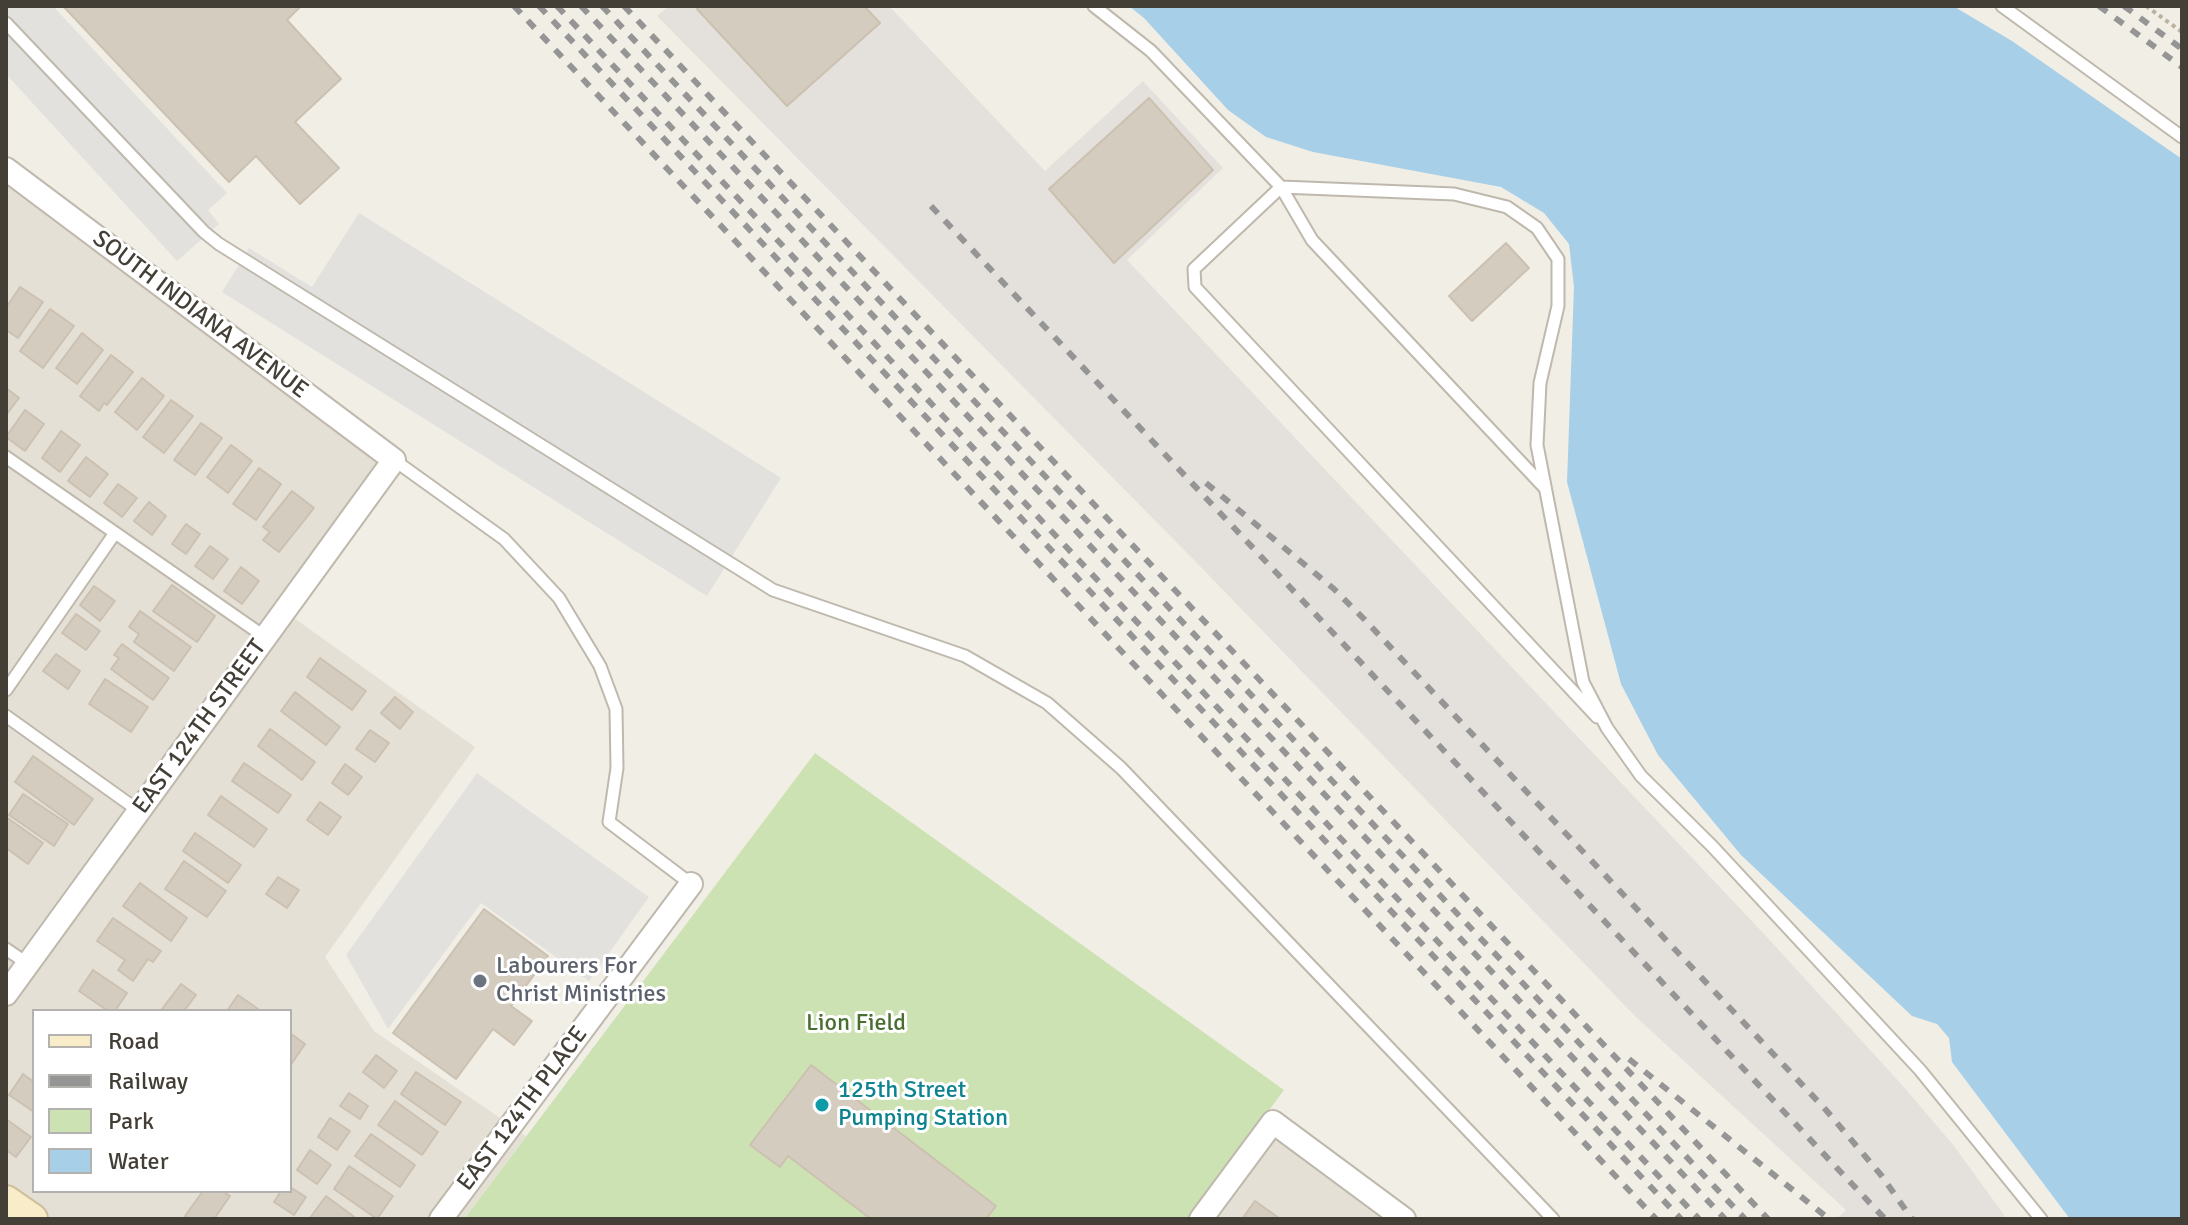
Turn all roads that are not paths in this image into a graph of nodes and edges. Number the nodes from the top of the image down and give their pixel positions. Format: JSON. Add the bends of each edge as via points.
{"nodes":[{"id":1,"x":1094,"y":6,"type":"edge"},
{"id":2,"x":2002,"y":6,"type":"edge"},
{"id":3,"x":6,"y":23,"type":"edge"},
{"id":4,"x":2182,"y":137,"type":"edge"},
{"id":5,"x":6,"y":169,"type":"edge"},
{"id":6,"x":1281,"y":187,"type":"junction"},
{"id":7,"x":6,"y":457,"type":"edge"},
{"id":8,"x":394,"y":460,"type":"junction"},
{"id":9,"x":1545,"y":488,"type":"junction"},
{"id":10,"x":115,"y":533,"type":"junction"},
{"id":11,"x":265,"y":637,"type":"junction"},
{"id":12,"x":6,"y":690,"type":"edge"},
{"id":13,"x":6,"y":716,"type":"edge"},
{"id":14,"x":1607,"y":728,"type":"junction"},
{"id":15,"x":139,"y":811,"type":"junction"},
{"id":16,"x":691,"y":884,"type":"joint"},
{"id":17,"x":6,"y":949,"type":"edge"},
{"id":18,"x":28,"y":964,"type":"junction"},
{"id":19,"x":6,"y":994,"type":"edge"},
{"id":20,"x":6,"y":1201,"type":"edge"},
{"id":21,"x":32,"y":1219,"type":"edge"},
{"id":22,"x":441,"y":1219,"type":"edge"},
{"id":23,"x":1201,"y":1219,"type":"edge"},
{"id":24,"x":1404,"y":1219,"type":"edge"},
{"id":25,"x":1553,"y":1219,"type":"edge"},
{"id":26,"x":2041,"y":1219,"type":"edge"}],
"edges":[{"from":1,"to":6,"type":"lane","via":[[1151,51]]},
{"from":2,"to":4,"type":"lane"},
{"from":3,"to":25,"type":"lane","via":[[204,232],[228,250],[773,590],[965,656],[1047,703],[1121,768]]},
{"from":5,"to":8,"type":"street","name":"SOUTH INDIANA AVENUE"},
{"from":6,"to":9,"type":"lane","via":[[1312,240]]},
{"from":6,"to":9,"type":"lane","via":[[1454,194],[1507,207],[1537,228],[1558,259],[1558,306],[1540,383],[1537,445]]},
{"from":6,"to":14,"type":"lane","via":[[1194,269],[1195,287]]},
{"from":7,"to":10,"type":"lane"},
{"from":8,"to":11,"type":"street","name":"EAST 124TH STREET"},
{"from":8,"to":16,"type":"lane","via":[[504,539],[559,598],[600,666],[616,709],[617,768],[609,822]]},
{"from":9,"to":14,"type":"lane","via":[[1583,682]]},
{"from":10,"to":11,"type":"lane"},
{"from":10,"to":12,"type":"lane"},
{"from":11,"to":15,"type":"street","name":"EAST 124TH STREET"},
{"from":13,"to":15,"type":"lane"},
{"from":14,"to":26,"type":"lane","via":[[1641,776],[1920,1070]]},
{"from":15,"to":18,"type":"street","name":"EAST 124TH STREET"},
{"from":16,"to":22,"type":"street","name":"EAST 124TH PLACE"},
{"from":17,"to":18,"type":"lane"},
{"from":18,"to":19,"type":"street","name":"EAST 124TH STREET"},
{"from":20,"to":21,"type":"main road"},
{"from":23,"to":24,"type":"street","via":[[1273,1122]]}]}
